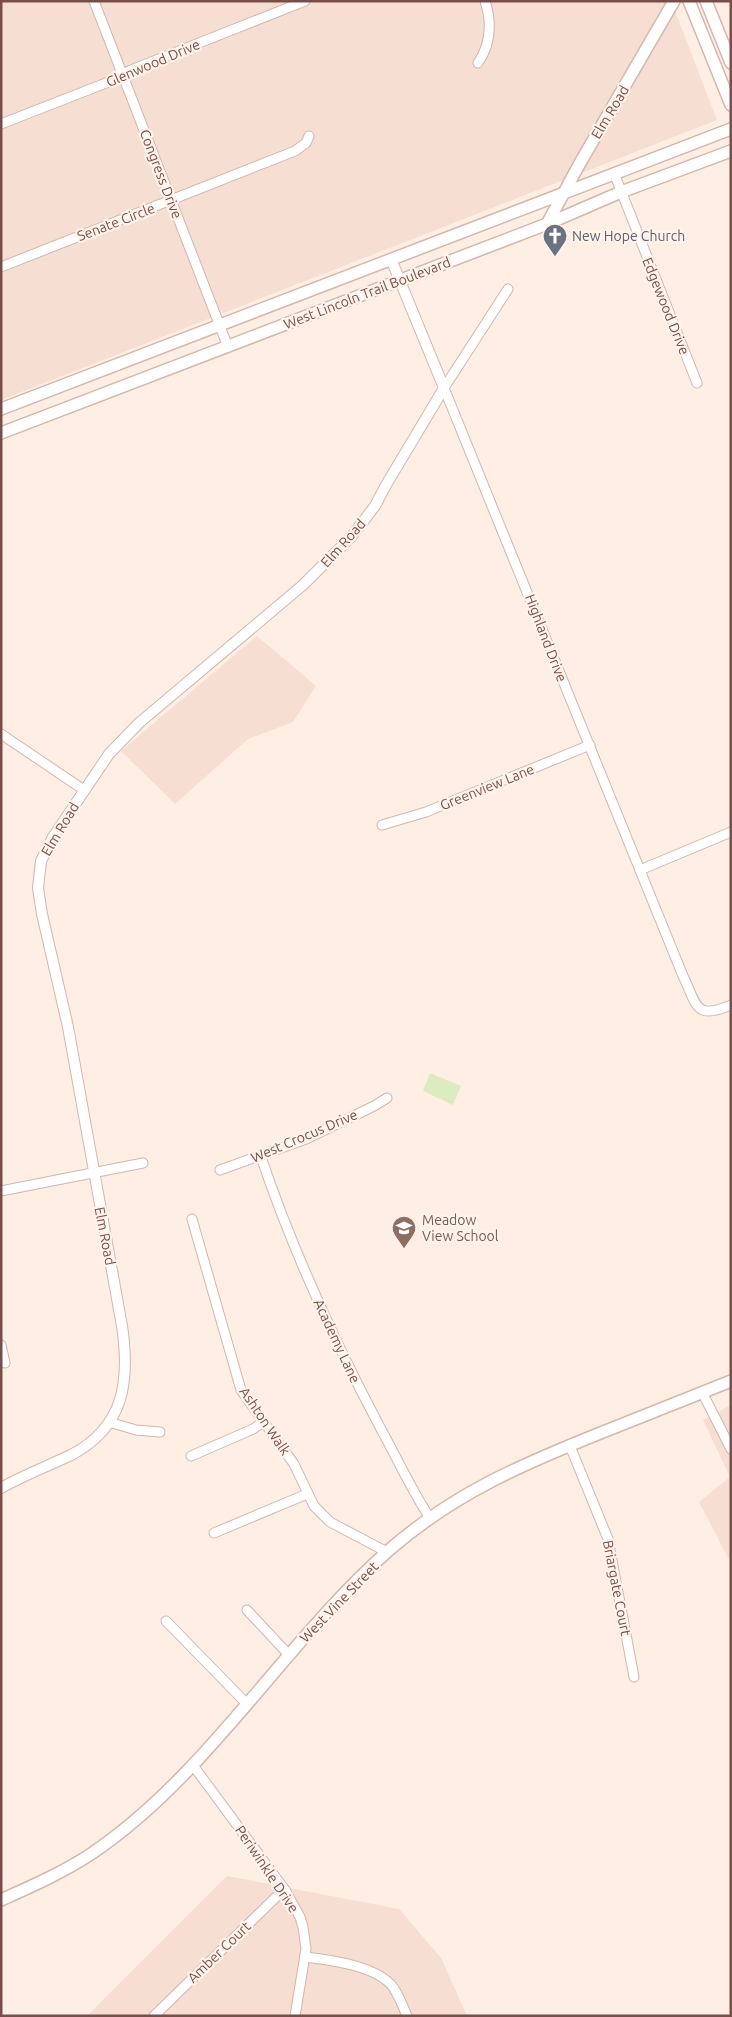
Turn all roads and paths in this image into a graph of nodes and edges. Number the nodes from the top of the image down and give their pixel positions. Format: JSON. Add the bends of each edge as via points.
{"nodes":[{"id":1,"x":94,"y":1,"type":"edge"},
{"id":2,"x":305,"y":1,"type":"edge"},
{"id":3,"x":485,"y":1,"type":"edge"},
{"id":4,"x":674,"y":1,"type":"edge"},
{"id":5,"x":688,"y":1,"type":"edge"},
{"id":6,"x":706,"y":1,"type":"edge"},
{"id":7,"x":478,"y":63,"type":"dead end"},
{"id":8,"x":731,"y":63,"type":"edge"},
{"id":9,"x":123,"y":75,"type":"junction"},
{"id":10,"x":731,"y":105,"type":"edge"},
{"id":11,"x":1,"y":124,"type":"edge"},
{"id":12,"x":731,"y":128,"type":"edge"},
{"id":13,"x":309,"y":136,"type":"dead end"},
{"id":14,"x":731,"y":150,"type":"edge"},
{"id":15,"x":614,"y":173,"type":"junction"},
{"id":16,"x":621,"y":192,"type":"junction"},
{"id":17,"x":562,"y":194,"type":"junction"},
{"id":18,"x":172,"y":201,"type":"junction"},
{"id":19,"x":547,"y":224,"type":"junction"},
{"id":20,"x":391,"y":259,"type":"junction"},
{"id":21,"x":1,"y":267,"type":"edge"},
{"id":22,"x":400,"y":280,"type":"junction"},
{"id":23,"x":508,"y":289,"type":"dead end"},
{"id":24,"x":219,"y":325,"type":"junction"},
{"id":25,"x":228,"y":347,"type":"junction"},
{"id":26,"x":697,"y":383,"type":"dead end"},
{"id":27,"x":444,"y":388,"type":"junction"},
{"id":28,"x":1,"y":409,"type":"edge"},
{"id":29,"x":1,"y":433,"type":"edge"},
{"id":30,"x":1,"y":734,"type":"edge"},
{"id":31,"x":590,"y":745,"type":"junction"},
{"id":32,"x":84,"y":790,"type":"junction"},
{"id":33,"x":382,"y":825,"type":"dead end"},
{"id":34,"x":731,"y":832,"type":"edge"},
{"id":35,"x":640,"y":870,"type":"junction"},
{"id":36,"x":731,"y":1005,"type":"edge"},
{"id":37,"x":386,"y":1098,"type":"dead end"},
{"id":38,"x":261,"y":1157,"type":"junction"},
{"id":39,"x":143,"y":1163,"type":"dead end"},
{"id":40,"x":220,"y":1170,"type":"dead end"},
{"id":41,"x":93,"y":1174,"type":"junction"},
{"id":42,"x":1,"y":1191,"type":"edge"},
{"id":43,"x":192,"y":1219,"type":"dead end"},
{"id":44,"x":1,"y":1345,"type":"edge"},
{"id":45,"x":5,"y":1362,"type":"dead end"},
{"id":46,"x":731,"y":1381,"type":"edge"},
{"id":47,"x":702,"y":1392,"type":"junction"},
{"id":48,"x":109,"y":1422,"type":"junction"},
{"id":49,"x":264,"y":1422,"type":"junction"},
{"id":50,"x":160,"y":1432,"type":"dead end"},
{"id":51,"x":570,"y":1446,"type":"junction"},
{"id":52,"x":731,"y":1449,"type":"edge"},
{"id":53,"x":191,"y":1456,"type":"dead end"},
{"id":54,"x":1,"y":1488,"type":"edge"},
{"id":55,"x":307,"y":1494,"type":"junction"},
{"id":56,"x":430,"y":1518,"type":"junction"},
{"id":57,"x":214,"y":1534,"type":"dead end"},
{"id":58,"x":387,"y":1552,"type":"junction"},
{"id":59,"x":247,"y":1610,"type":"dead end"},
{"id":60,"x":166,"y":1621,"type":"dead end"},
{"id":61,"x":289,"y":1655,"type":"junction"},
{"id":62,"x":634,"y":1676,"type":"dead end"},
{"id":63,"x":247,"y":1704,"type":"junction"},
{"id":64,"x":192,"y":1764,"type":"junction"},
{"id":65,"x":285,"y":1890,"type":"junction"},
{"id":66,"x":1,"y":1900,"type":"edge"},
{"id":67,"x":305,"y":1957,"type":"junction"},
{"id":68,"x":154,"y":2016,"type":"edge"},
{"id":69,"x":295,"y":2016,"type":"edge"},
{"id":70,"x":407,"y":2016,"type":"edge"}],
"edges":[{"from":1,"to":9,"type":"street","name":"Congress Drive"},
{"from":2,"to":9,"type":"street","name":"Glenwood Drive"},
{"from":3,"to":7,"type":"street","via":[[489,42]]},
{"from":4,"to":17,"type":"main road","name":"Elm Road"},
{"from":5,"to":10,"type":"main road"},
{"from":6,"to":8,"type":"main road"},
{"from":9,"to":11,"type":"street","name":"Glenwood Drive"},
{"from":9,"to":18,"type":"street","name":"Congress Drive"},
{"from":12,"to":15,"type":"main road","name":"West Lincoln Trail Boulevard"},
{"from":13,"to":18,"type":"street","name":"Senate Circle","via":[[306,144],[295,151]]},
{"from":14,"to":16,"type":"main road","name":"West Lincoln Trail Boulevard"},
{"from":15,"to":16,"type":"street","name":"Edgewood Drive"},
{"from":15,"to":17,"type":"main road","name":"West Lincoln Trail Boulevard"},
{"from":16,"to":19,"type":"main road","name":"West Lincoln Trail Boulevard"},
{"from":16,"to":26,"type":"street","name":"Edgewood Drive"},
{"from":17,"to":19,"type":"main road","name":"Elm Road"},
{"from":17,"to":20,"type":"main road","name":"West Lincoln Trail Boulevard"},
{"from":18,"to":21,"type":"street","name":"Senate Circle"},
{"from":18,"to":24,"type":"street","name":"Congress Drive"},
{"from":19,"to":22,"type":"main road","name":"West Lincoln Trail Boulevard"},
{"from":20,"to":22,"type":"street","name":"Highland Drive"},
{"from":20,"to":24,"type":"main road","name":"West Lincoln Trail Boulevard"},
{"from":22,"to":25,"type":"main road","name":"West Lincoln Trail Boulevard"},
{"from":22,"to":27,"type":"street","name":"Highland Drive"},
{"from":23,"to":27,"type":"street","name":"Elm Road"},
{"from":24,"to":25,"type":"street","name":"Congress Drive"},
{"from":24,"to":28,"type":"main road","name":"West Lincoln Trail Boulevard"},
{"from":25,"to":29,"type":"main road","name":"West Lincoln Trail Boulevard"},
{"from":27,"to":31,"type":"street","name":"Highland Drive"},
{"from":27,"to":32,"type":"street","name":"Elm Road","via":[[375,506],[351,537],[303,585],[139,723],[109,754]]},
{"from":30,"to":32,"type":"street"},
{"from":31,"to":33,"type":"street","name":"Greenview Lane","via":[[426,812]]},
{"from":31,"to":35,"type":"street","name":"Highland Drive"},
{"from":32,"to":41,"type":"street","name":"Elm Road","via":[[46,849],[38,888],[68,1027]]},
{"from":34,"to":35,"type":"street"},
{"from":35,"to":36,"type":"street","name":"Highland Drive","via":[[697,1006],[707,1012]]},
{"from":37,"to":38,"type":"street","name":"West Crocus Drive","via":[[306,1139]]},
{"from":38,"to":40,"type":"street","name":"West Crocus Drive"},
{"from":38,"to":56,"type":"street","name":"Academy Lane","via":[[334,1337]]},
{"from":39,"to":41,"type":"street"},
{"from":41,"to":42,"type":"street"},
{"from":41,"to":48,"type":"street","name":"Elm Road","via":[[126,1352],[123,1389]]},
{"from":43,"to":49,"type":"street","name":"Ashton Walk","via":[[241,1390]]},
{"from":44,"to":45,"type":"street"},
{"from":46,"to":47,"type":"main road","name":"West Vine Street"},
{"from":47,"to":51,"type":"main road","name":"West Vine Street"},
{"from":47,"to":52,"type":"street"},
{"from":48,"to":50,"type":"street","via":[[136,1430]]},
{"from":48,"to":54,"type":"street","name":"Elm Road","via":[[73,1454]]},
{"from":49,"to":53,"type":"street"},
{"from":49,"to":55,"type":"street","name":"Ashton Walk","via":[[294,1464]]},
{"from":51,"to":56,"type":"main road","name":"West Vine Street","via":[[488,1482]]},
{"from":51,"to":62,"type":"street","name":"Briargate Court","via":[[608,1538]]},
{"from":55,"to":57,"type":"street"},
{"from":55,"to":58,"type":"street","name":"Ashton Walk","via":[[330,1522]]},
{"from":56,"to":58,"type":"main road","name":"West Vine Street"},
{"from":58,"to":61,"type":"main road","name":"West Vine Street"},
{"from":59,"to":61,"type":"street"},
{"from":60,"to":63,"type":"street"},
{"from":61,"to":63,"type":"main road","name":"West Vine Street"},
{"from":63,"to":64,"type":"main road","name":"West Vine Street"},
{"from":64,"to":65,"type":"street","name":"Periwinkle Drive"},
{"from":64,"to":66,"type":"main road","name":"West Vine Street","via":[[143,1812],[92,1853],[43,1882]]},
{"from":65,"to":67,"type":"street","name":"Periwinkle Drive","via":[[303,1927]]},
{"from":65,"to":68,"type":"street","name":"Amber Court"},
{"from":67,"to":69,"type":"street","name":"Periwinkle Drive"},
{"from":67,"to":70,"type":"street","via":[[362,1968],[379,1975],[392,1987]]}]}
